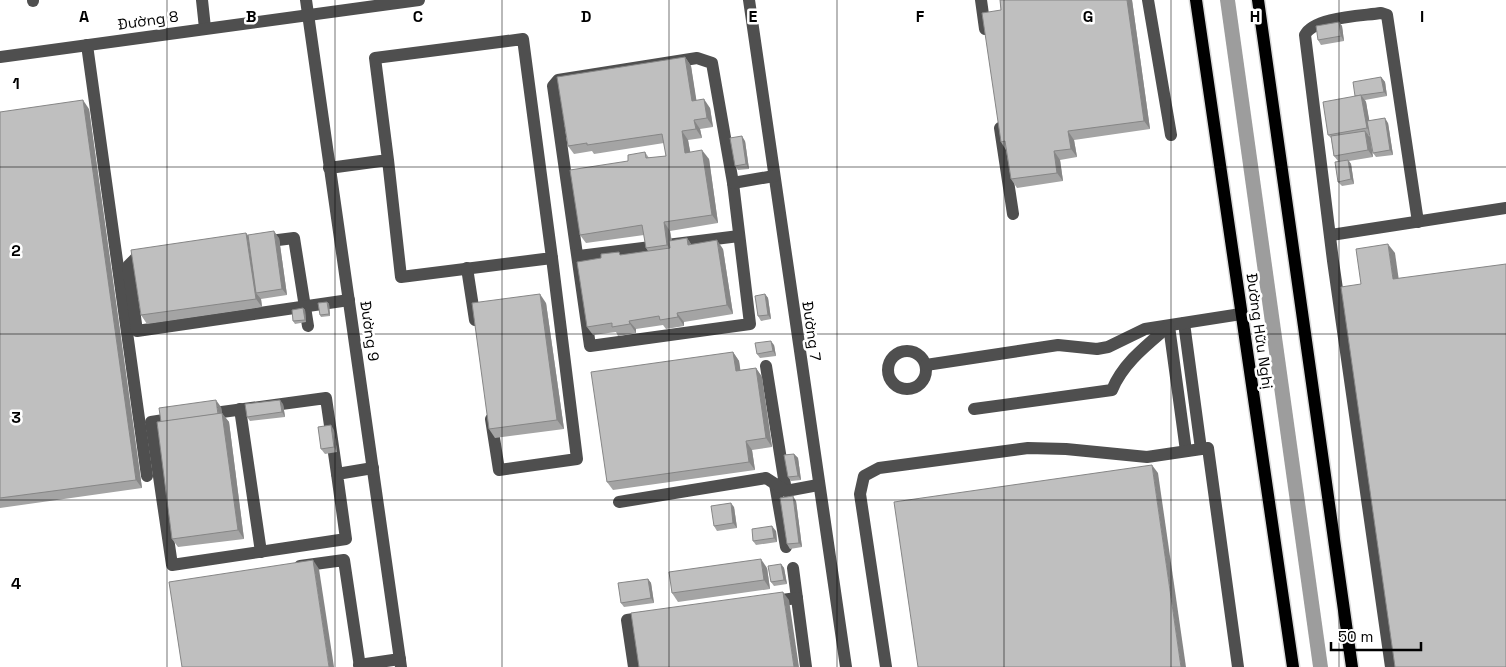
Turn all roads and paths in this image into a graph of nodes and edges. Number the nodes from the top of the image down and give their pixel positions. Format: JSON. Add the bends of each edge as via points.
{"nodes":[{"id":1,"x":202,"y":0,"type":"edge"},
{"id":2,"x":306,"y":0,"type":"edge"},
{"id":3,"x":419,"y":0,"type":"edge"},
{"id":4,"x":749,"y":0,"type":"edge"},
{"id":5,"x":981,"y":0,"type":"edge"},
{"id":6,"x":1148,"y":0,"type":"edge"},
{"id":7,"x":1196,"y":0,"type":"edge"},
{"id":8,"x":1258,"y":0,"type":"edge"},
{"id":9,"x":308,"y":14,"type":"junction"},
{"id":10,"x":205,"y":28,"type":"junction"},
{"id":11,"x":987,"y":39,"type":"edge"},
{"id":12,"x":87,"y":45,"type":"junction"},
{"id":13,"x":0,"y":57,"type":"edge"},
{"id":14,"x":999,"y":117,"type":"edge"},
{"id":15,"x":1171,"y":135,"type":"dead end"},
{"id":16,"x":388,"y":160,"type":"junction"},
{"id":17,"x":329,"y":168,"type":"junction"},
{"id":18,"x":774,"y":176,"type":"junction"},
{"id":19,"x":733,"y":183,"type":"junction"},
{"id":20,"x":1506,"y":208,"type":"edge"},
{"id":21,"x":1014,"y":214,"type":"dead end"},
{"id":22,"x":1418,"y":222,"type":"junction"},
{"id":23,"x":1331,"y":235,"type":"junction"},
{"id":24,"x":739,"y":236,"type":"junction"},
{"id":25,"x":247,"y":244,"type":"edge"},
{"id":26,"x":163,"y":255,"type":"edge"},
{"id":27,"x":579,"y":256,"type":"junction"},
{"id":28,"x":552,"y":258,"type":"junction"},
{"id":29,"x":467,"y":268,"type":"junction"},
{"id":30,"x":349,"y":300,"type":"junction"},
{"id":31,"x":306,"y":306,"type":"junction"},
{"id":32,"x":1241,"y":314,"type":"junction"},
{"id":33,"x":1184,"y":323,"type":"junction"},
{"id":34,"x":308,"y":326,"type":"dead end"},
{"id":35,"x":1169,"y":326,"type":"junction"},
{"id":36,"x":478,"y":336,"type":"edge"},
{"id":37,"x":926,"y":365,"type":"dead end"},
{"id":38,"x":766,"y":366,"type":"dead end"},
{"id":39,"x":488,"y":403,"type":"edge"},
{"id":40,"x":240,"y":409,"type":"junction"},
{"id":41,"x":974,"y":409,"type":"dead end"},
{"id":42,"x":1202,"y":449,"type":"junction"},
{"id":43,"x":1186,"y":452,"type":"junction"},
{"id":44,"x":373,"y":468,"type":"junction"},
{"id":45,"x":337,"y":474,"type":"junction"},
{"id":46,"x":147,"y":476,"type":"dead end"},
{"id":47,"x":775,"y":484,"type":"junction"},
{"id":48,"x":818,"y":485,"type":"junction"},
{"id":49,"x":786,"y":491,"type":"junction"},
{"id":50,"x":619,"y":502,"type":"dead end"},
{"id":51,"x":786,"y":547,"type":"edge"},
{"id":52,"x":261,"y":552,"type":"junction"},
{"id":53,"x":286,"y":567,"type":"edge"},
{"id":54,"x":794,"y":568,"type":"dead end"},
{"id":55,"x":797,"y":598,"type":"junction"},
{"id":56,"x":760,"y":603,"type":"edge"},
{"id":57,"x":656,"y":616,"type":"edge"},
{"id":58,"x":400,"y":663,"type":"edge"},
{"id":59,"x":360,"y":666,"type":"edge"},
{"id":60,"x":634,"y":667,"type":"edge"},
{"id":61,"x":806,"y":667,"type":"edge"},
{"id":62,"x":846,"y":667,"type":"edge"},
{"id":63,"x":886,"y":667,"type":"edge"},
{"id":64,"x":1238,"y":667,"type":"edge"},
{"id":65,"x":1293,"y":667,"type":"edge"},
{"id":66,"x":1352,"y":667,"type":"edge"},
{"id":67,"x":1391,"y":667,"type":"edge"}],
"edges":[{"from":1,"to":10,"type":"street"},
{"from":2,"to":9,"type":"street","name":"Đường 9"},
{"from":3,"to":9,"type":"street","name":"Đường 8"},
{"from":4,"to":18,"type":"street","name":"Đường 7"},
{"from":5,"to":11,"type":"street"},
{"from":6,"to":15,"type":"street"},
{"from":7,"to":32,"type":"main road","name":"Đường Hữu Nghị"},
{"from":8,"to":66,"type":"main road"},
{"from":9,"to":10,"type":"street","name":"Đường 8"},
{"from":9,"to":17,"type":"street","name":"Đường 9"},
{"from":10,"to":12,"type":"street","name":"Đường 8"},
{"from":12,"to":13,"type":"street","name":"Đường 8"},
{"from":12,"to":46,"type":"street","via":[[91,101]]},
{"from":14,"to":21,"type":"street"},
{"from":16,"to":17,"type":"street"},
{"from":16,"to":28,"type":"street","via":[[375,58],[523,39]]},
{"from":16,"to":29,"type":"street","via":[[401,277]]},
{"from":17,"to":30,"type":"street","name":"Đường 9"},
{"from":18,"to":19,"type":"street"},
{"from":18,"to":48,"type":"street","name":"Đường 7"},
{"from":19,"to":24,"type":"street"},
{"from":19,"to":27,"type":"street","via":[[712,63],[707,60],[697,58],[558,80],[553,86]]},
{"from":20,"to":22,"type":"street"},
{"from":22,"to":23,"type":"street"},
{"from":22,"to":23,"type":"street","via":[[1390,25],[1387,15],[1381,13],[1319,23],[1308,28],[1305,35]]},
{"from":23,"to":67,"type":"street"},
{"from":24,"to":27,"type":"street"},
{"from":24,"to":27,"type":"street","via":[[750,324],[590,346]]},
{"from":25,"to":31,"type":"street","via":[[294,238]]},
{"from":26,"to":31,"type":"street","via":[[134,259],[128,266],[137,331]]},
{"from":28,"to":29,"type":"street"},
{"from":28,"to":39,"type":"street","via":[[578,459],[499,470]]},
{"from":29,"to":36,"type":"street"},
{"from":30,"to":31,"type":"street"},
{"from":30,"to":44,"type":"street","name":"Đường 9"},
{"from":31,"to":34,"type":"street"},
{"from":32,"to":33,"type":"street"},
{"from":32,"to":65,"type":"main road","name":"Đường Hữu Nghị"},
{"from":33,"to":35,"type":"street"},
{"from":33,"to":42,"type":"street"},
{"from":35,"to":37,"type":"street","via":[[1145,328],[1108,347],[1097,349],[1058,345]]},
{"from":35,"to":41,"type":"street","via":[[1126,366],[1112,390]]},
{"from":35,"to":43,"type":"street"},
{"from":38,"to":49,"type":"street"},
{"from":40,"to":45,"type":"street","via":[[326,398]]},
{"from":40,"to":52,"type":"street"},
{"from":40,"to":52,"type":"street","via":[[151,422],[172,565]]},
{"from":42,"to":43,"type":"street"},
{"from":42,"to":64,"type":"street","via":[[1208,448]]},
{"from":43,"to":63,"type":"street","via":[[1147,457],[1028,448],[870,471],[862,479],[860,494]]},
{"from":44,"to":45,"type":"street"},
{"from":44,"to":58,"type":"street","name":"Đường 9"},
{"from":45,"to":52,"type":"street","via":[[346,539]]},
{"from":47,"to":49,"type":"street"},
{"from":47,"to":50,"type":"street","via":[[766,478]]},
{"from":47,"to":51,"type":"street"},
{"from":48,"to":49,"type":"street"},
{"from":48,"to":62,"type":"street","name":"Đường 7"},
{"from":53,"to":59,"type":"street","via":[[344,560]]},
{"from":54,"to":55,"type":"street"},
{"from":55,"to":56,"type":"street"},
{"from":55,"to":61,"type":"street"},
{"from":57,"to":60,"type":"street","via":[[627,620]]},
{"from":58,"to":59,"type":"street"}]}
